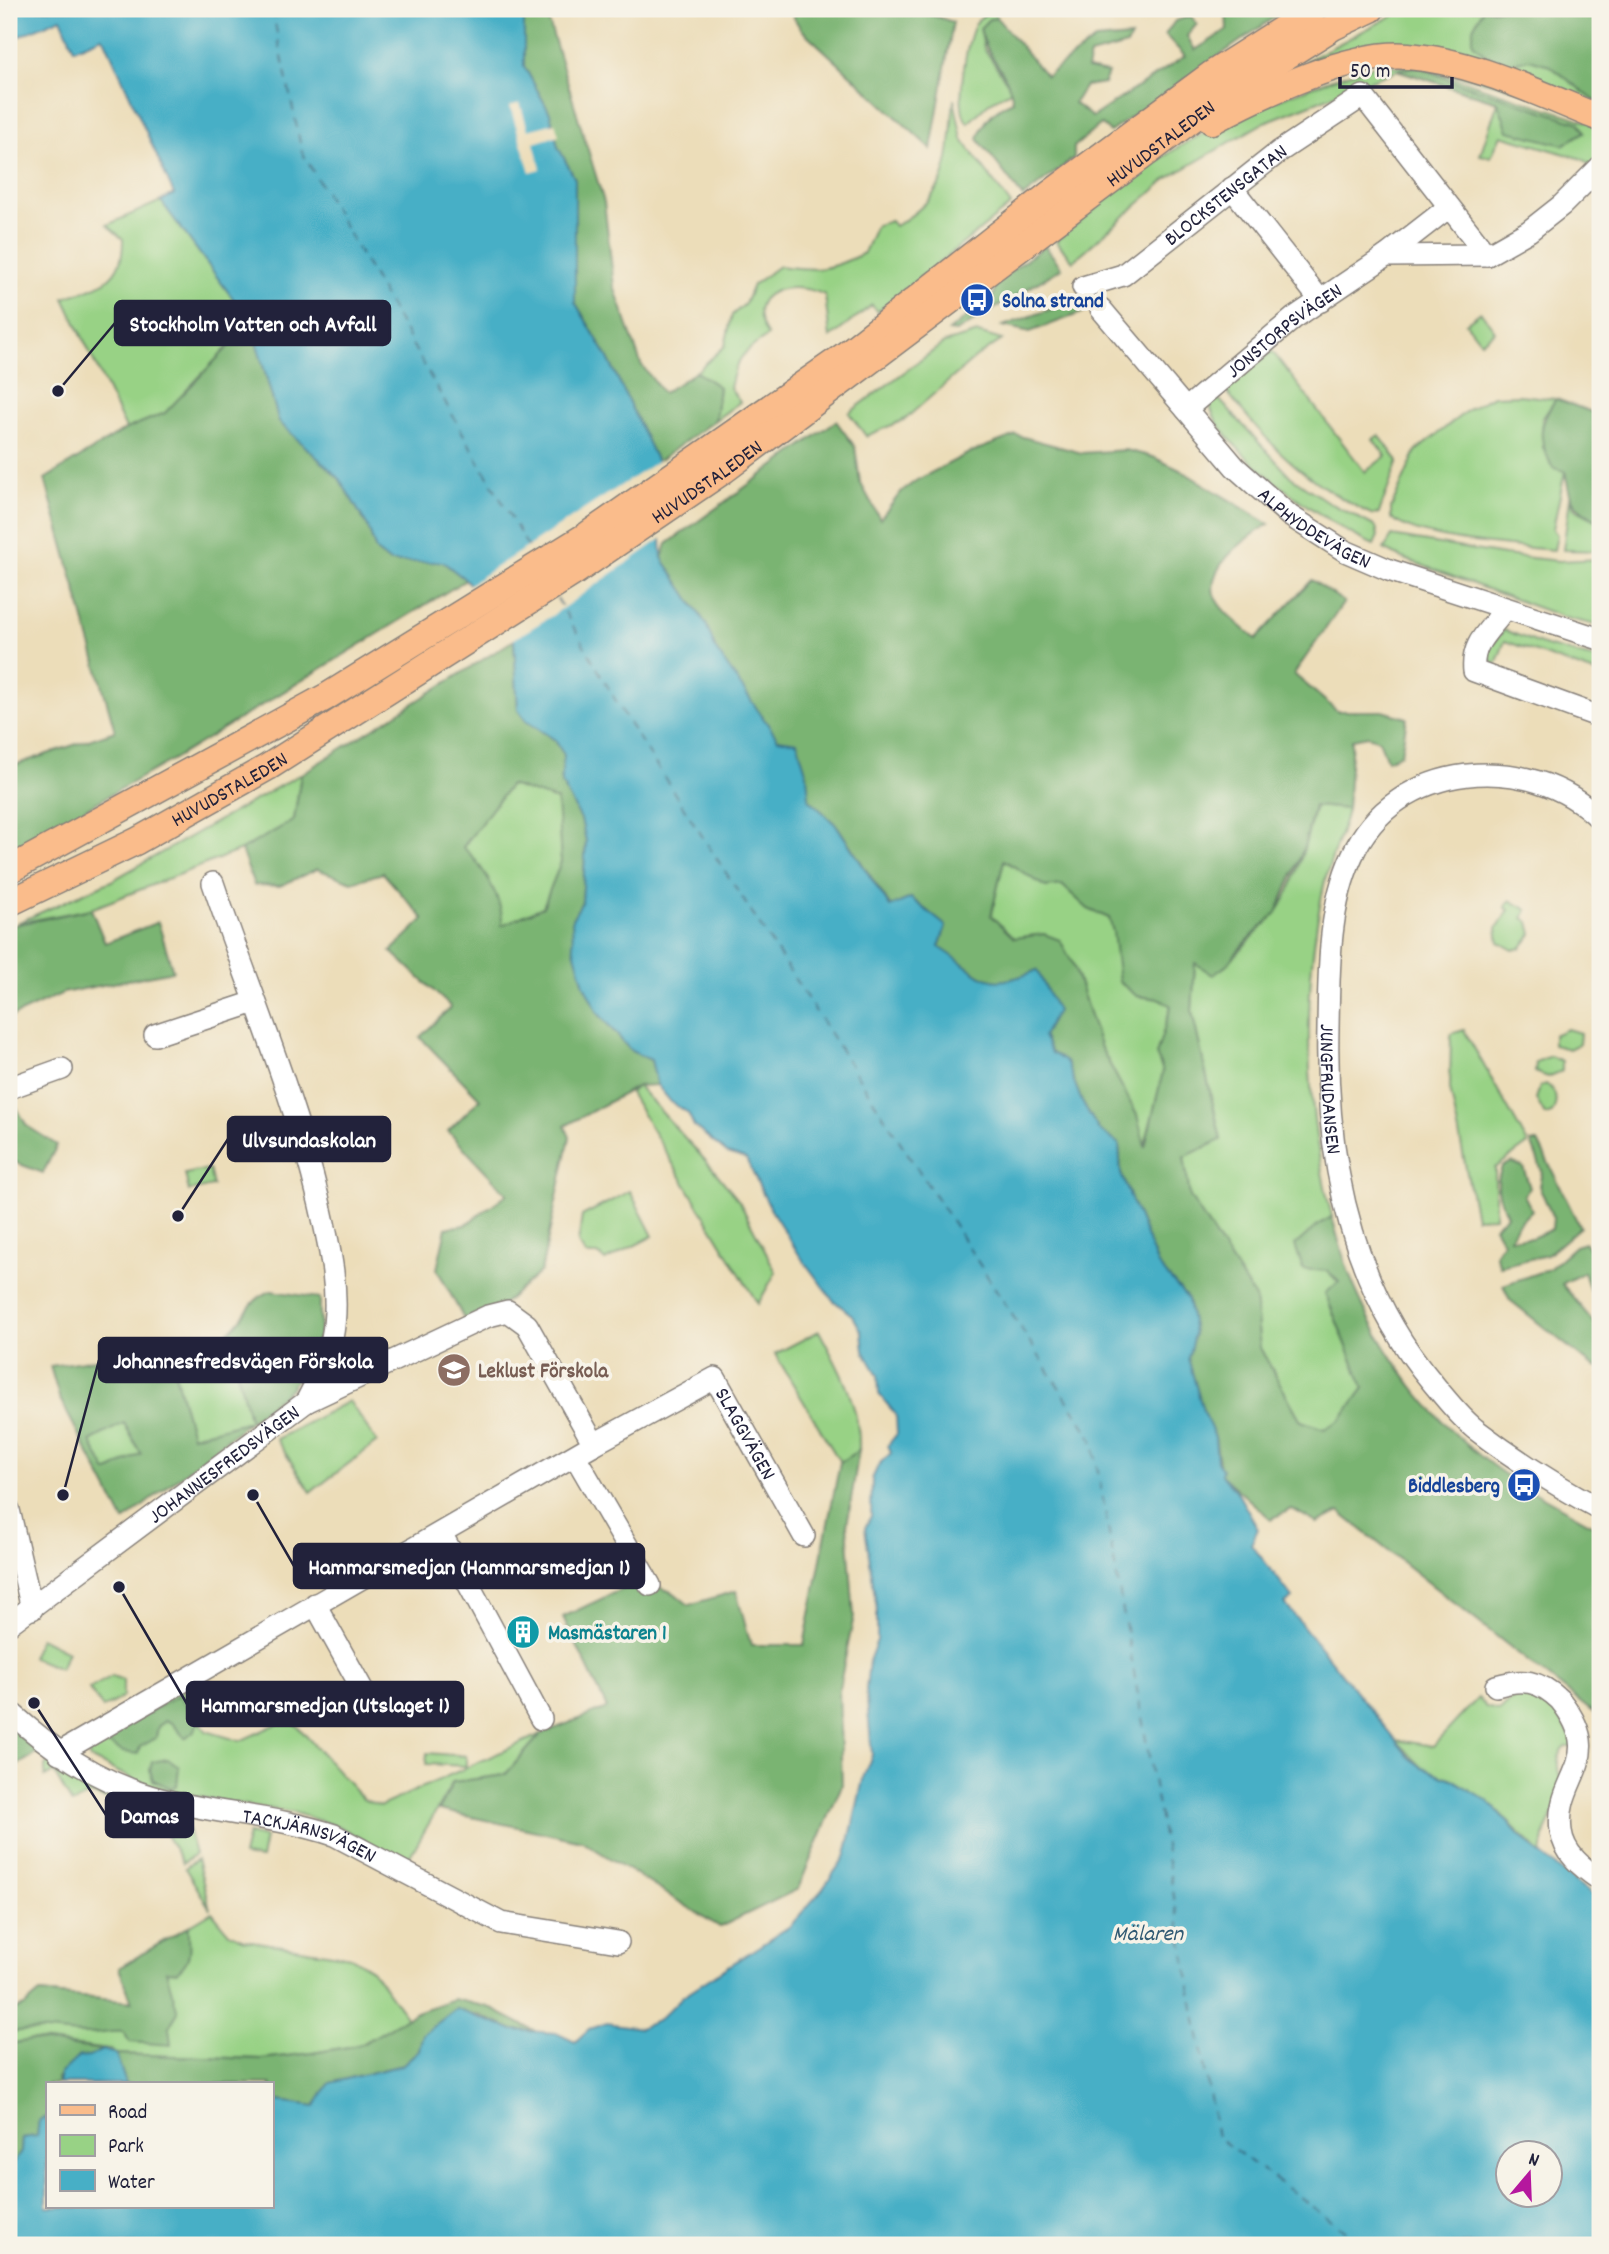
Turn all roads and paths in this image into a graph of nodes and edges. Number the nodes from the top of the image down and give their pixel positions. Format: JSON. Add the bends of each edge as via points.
{"nodes":[{"id":1,"x":1314,"y":9,"type":"edge"},
{"id":2,"x":1371,"y":9,"type":"edge"},
{"id":3,"x":1600,"y":118,"type":"edge"},
{"id":4,"x":1600,"y":167,"type":"edge"},
{"id":5,"x":1108,"y":178,"type":"junction"},
{"id":6,"x":1232,"y":188,"type":"junction"},
{"id":7,"x":1449,"y":207,"type":"junction"},
{"id":8,"x":1487,"y":255,"type":"junction"},
{"id":9,"x":1386,"y":256,"type":"junction"},
{"id":10,"x":1083,"y":287,"type":"dead end"},
{"id":11,"x":1321,"y":301,"type":"junction"},
{"id":12,"x":1101,"y":309,"type":"dead end"},
{"id":13,"x":850,"y":364,"type":"junction"},
{"id":14,"x":1186,"y":409,"type":"junction"},
{"id":15,"x":1505,"y":608,"type":"junction"},
{"id":16,"x":1600,"y":639,"type":"edge"},
{"id":17,"x":1600,"y":717,"type":"edge"},
{"id":18,"x":1600,"y":819,"type":"edge"},
{"id":19,"x":9,"y":870,"type":"edge"},
{"id":20,"x":214,"y":883,"type":"dead end"},
{"id":21,"x":9,"y":903,"type":"edge"},
{"id":22,"x":255,"y":1002,"type":"junction"},
{"id":23,"x":155,"y":1035,"type":"dead end"},
{"id":24,"x":62,"y":1069,"type":"dead end"},
{"id":25,"x":9,"y":1088,"type":"edge"},
{"id":26,"x":306,"y":1402,"type":"junction"},
{"id":27,"x":594,"y":1444,"type":"junction"},
{"id":28,"x":575,"y":1456,"type":"junction"},
{"id":29,"x":1600,"y":1509,"type":"edge"},
{"id":30,"x":9,"y":1510,"type":"edge"},
{"id":31,"x":441,"y":1533,"type":"junction"},
{"id":32,"x":804,"y":1536,"type":"dead end"},
{"id":33,"x":650,"y":1585,"type":"dead end"},
{"id":34,"x":315,"y":1604,"type":"junction"},
{"id":35,"x":32,"y":1609,"type":"junction"},
{"id":36,"x":9,"y":1624,"type":"edge"},
{"id":37,"x":1496,"y":1686,"type":"dead end"},
{"id":38,"x":9,"y":1711,"type":"edge"},
{"id":39,"x":376,"y":1714,"type":"dead end"},
{"id":40,"x":541,"y":1719,"type":"dead end"},
{"id":41,"x":59,"y":1753,"type":"junction"},
{"id":42,"x":1600,"y":1880,"type":"edge"},
{"id":43,"x":618,"y":1942,"type":"dead end"}],
"edges":[{"from":1,"to":13,"type":"main road","name":"HUVUDSTALEDEN","via":[[1212,74],[1120,142]]},
{"from":2,"to":5,"type":"main road","name":"HUVUDSTALEDEN","via":[[1333,27],[1224,95]]},
{"from":3,"to":5,"type":"main road","via":[[1477,71],[1405,55],[1365,60],[1253,99]]},
{"from":4,"to":8,"type":"street","via":[[1529,231]]},
{"from":5,"to":13,"type":"main road","name":"HUVUDSTALEDEN"},
{"from":6,"to":7,"type":"street","name":"BLOCKSTENSGATAN","via":[[1363,96]]},
{"from":6,"to":10,"type":"street","name":"BLOCKSTENSGATAN","via":[[1123,275]]},
{"from":6,"to":11,"type":"street"},
{"from":7,"to":8,"type":"street"},
{"from":7,"to":9,"type":"street","name":"JONSTORPSVÄGEN"},
{"from":8,"to":9,"type":"street"},
{"from":9,"to":11,"type":"street","name":"JONSTORPSVÄGEN"},
{"from":11,"to":14,"type":"street","name":"JONSTORPSVÄGEN","via":[[1284,325]]},
{"from":12,"to":14,"type":"street","name":"ALPHYDDEVÄGEN"},
{"from":13,"to":19,"type":"main road","name":"HUVUDSTALEDEN","via":[[393,657]]},
{"from":13,"to":21,"type":"main road","name":"HUVUDSTALEDEN","via":[[639,530],[268,768],[137,841]]},
{"from":14,"to":15,"type":"street","name":"ALPHYDDEVÄGEN","via":[[1253,483],[1290,516],[1345,551]]},
{"from":15,"to":16,"type":"street","name":"ALPHYDDEVÄGEN"},
{"from":15,"to":17,"type":"street","via":[[1482,634],[1473,657],[1475,671]]},
{"from":18,"to":29,"type":"street","name":"JUNGFRUDANSEN","via":[[1554,788],[1496,773],[1462,775],[1395,803],[1363,836],[1342,884],[1334,924],[1327,1052],[1332,1137],[1357,1252],[1383,1311],[1447,1401],[1484,1435],[1560,1488]]},
{"from":20,"to":22,"type":"street","name":"JOHANNESFREDSVÄGEN"},
{"from":22,"to":23,"type":"street"},
{"from":22,"to":26,"type":"street","name":"JOHANNESFREDSVÄGEN","via":[[300,1128],[333,1276],[332,1337],[323,1370]]},
{"from":24,"to":25,"type":"street"},
{"from":26,"to":27,"type":"street","via":[[488,1316],[508,1311],[527,1325]]},
{"from":26,"to":35,"type":"street","name":"JOHANNESFREDSVÄGEN"},
{"from":27,"to":28,"type":"street"},
{"from":27,"to":32,"type":"street","name":"SLAGGVÄGEN","via":[[716,1378]]},
{"from":28,"to":31,"type":"street"},
{"from":28,"to":33,"type":"street"},
{"from":30,"to":35,"type":"street"},
{"from":31,"to":34,"type":"street"},
{"from":31,"to":40,"type":"street"},
{"from":34,"to":39,"type":"street"},
{"from":34,"to":41,"type":"street"},
{"from":35,"to":36,"type":"street","name":"JOHANNESFREDSVÄGEN"},
{"from":37,"to":42,"type":"street","via":[[1518,1680],[1542,1686],[1574,1712],[1582,1725],[1589,1749],[1564,1809],[1561,1832],[1579,1865]]},
{"from":38,"to":41,"type":"street","name":"TACKJÄRNSVÄGEN"},
{"from":41,"to":43,"type":"street","name":"TACKJÄRNSVÄGEN","via":[[99,1777],[151,1796],[293,1822],[334,1835],[501,1923]]}]}
